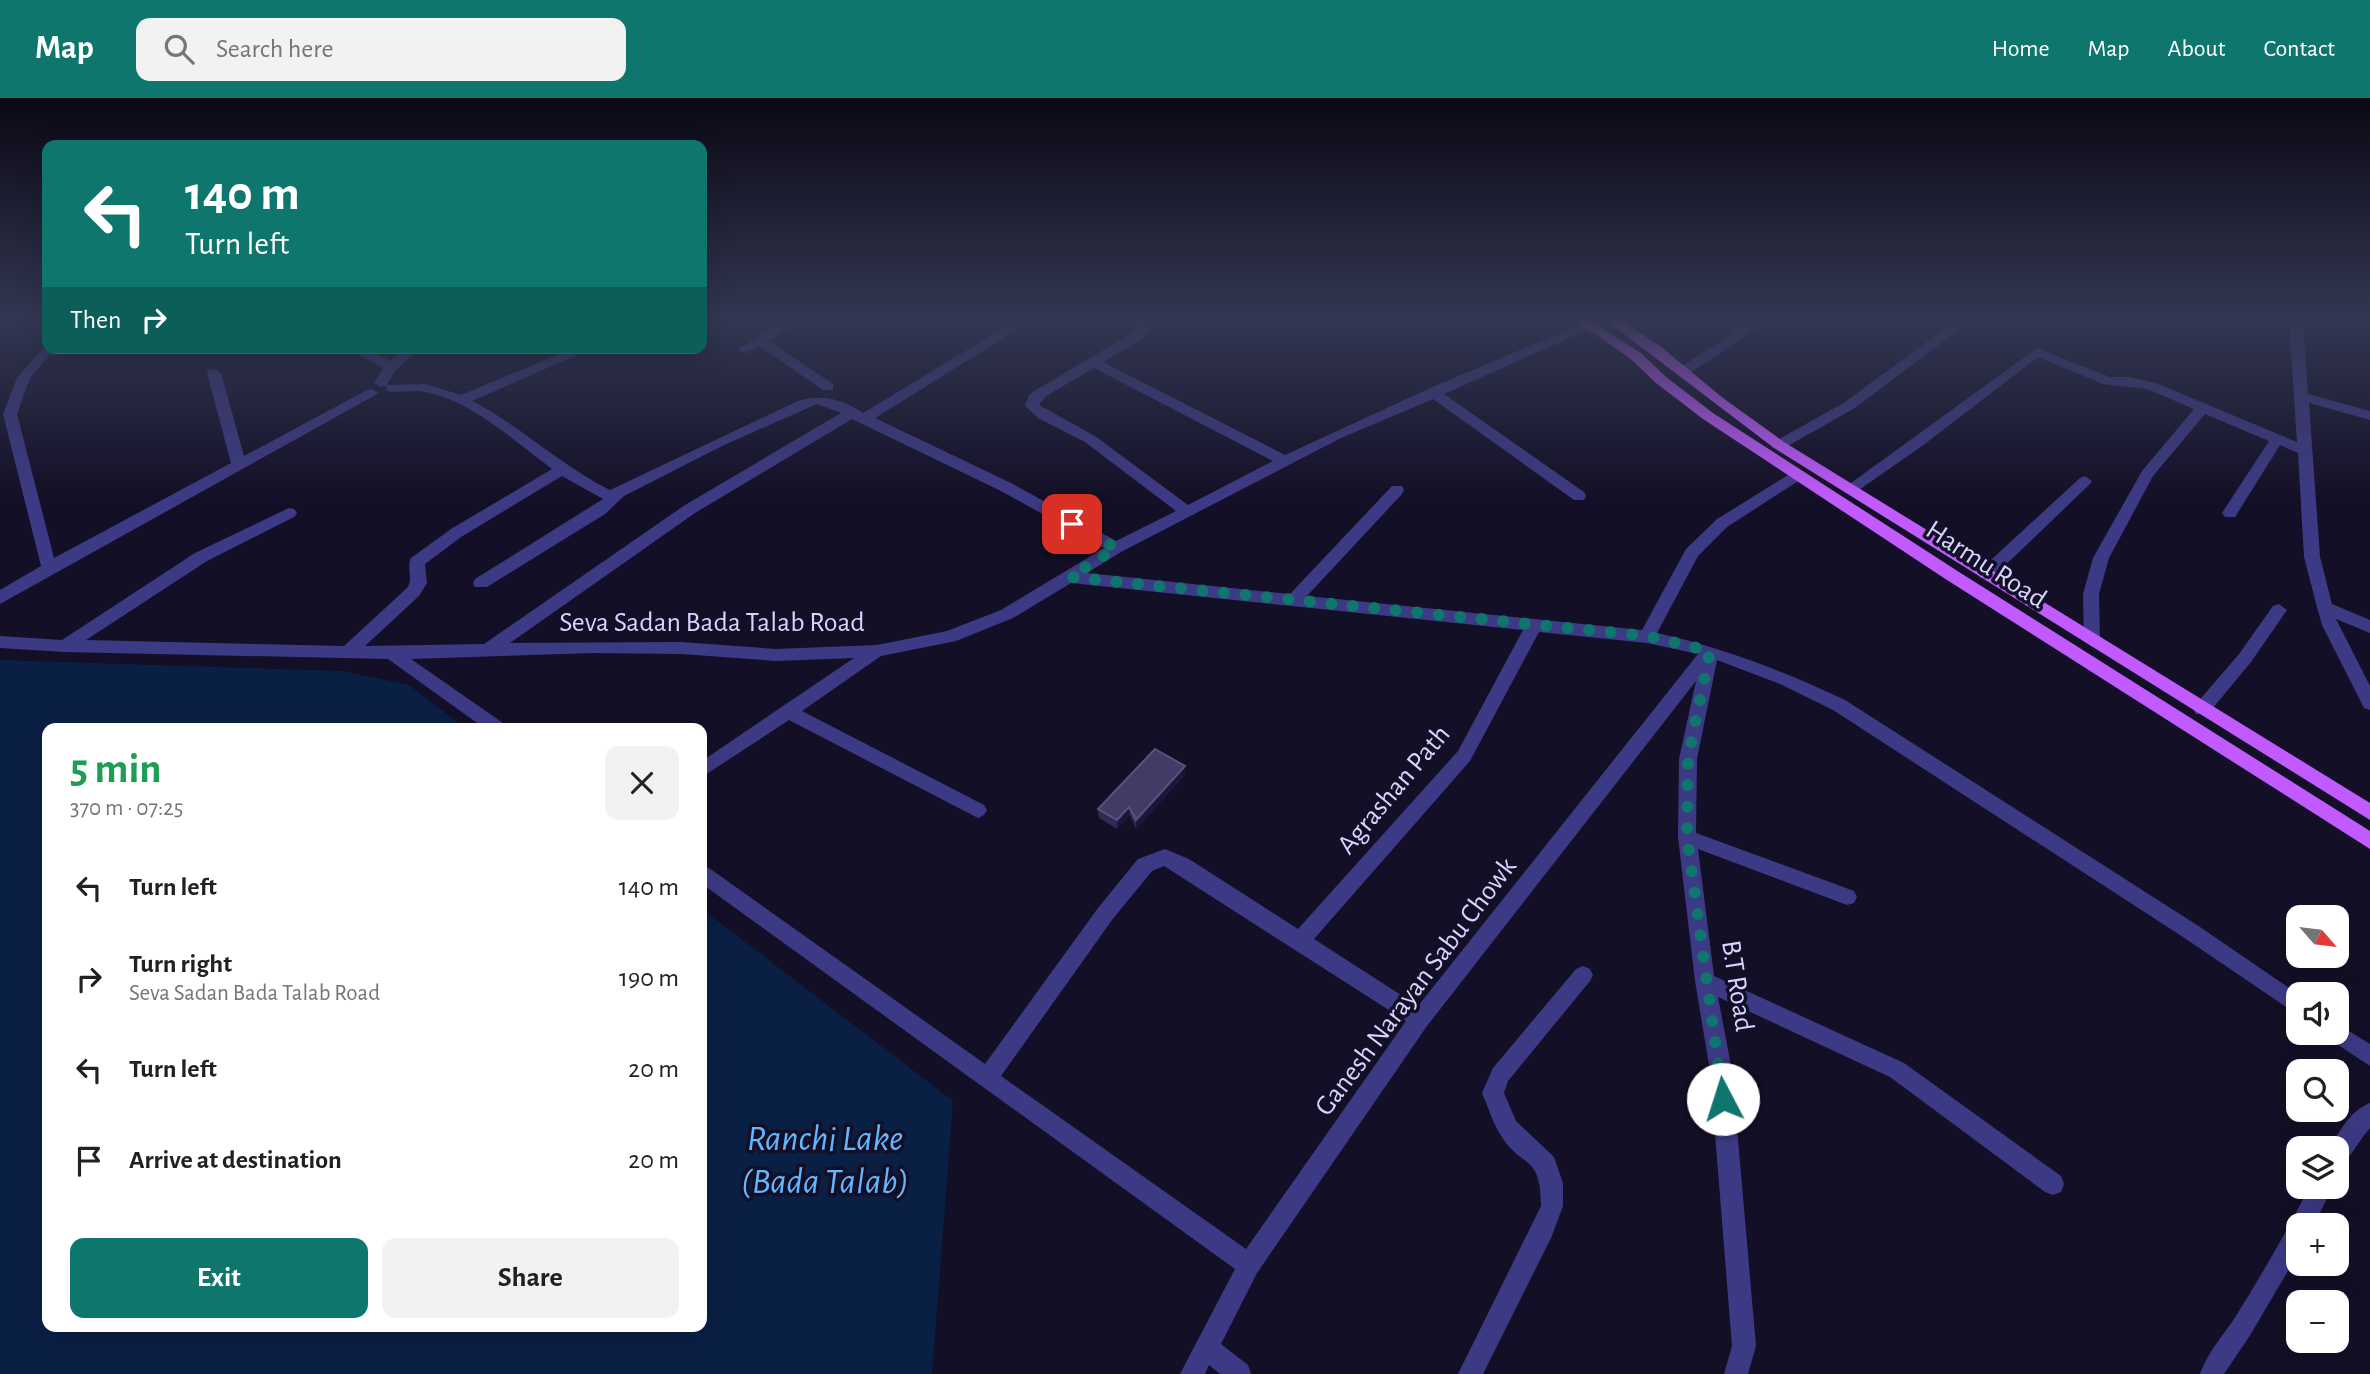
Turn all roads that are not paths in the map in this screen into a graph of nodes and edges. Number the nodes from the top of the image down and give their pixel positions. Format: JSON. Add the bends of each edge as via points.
{"nodes":[{"id":1,"x":21,"y":381,"type":"edge"},
{"id":2,"x":216,"y":381,"type":"edge"},
{"id":3,"x":385,"y":381,"type":"edge"},
{"id":4,"x":508,"y":381,"type":"edge"},
{"id":5,"x":819,"y":381,"type":"edge"},
{"id":6,"x":920,"y":381,"type":"edge"},
{"id":7,"x":1062,"y":381,"type":"edge"},
{"id":8,"x":1129,"y":381,"type":"edge"},
{"id":9,"x":1461,"y":381,"type":"edge"},
{"id":10,"x":1662,"y":381,"type":"edge"},
{"id":11,"x":1695,"y":381,"type":"edge"},
{"id":12,"x":1883,"y":381,"type":"edge"},
{"id":13,"x":1999,"y":381,"type":"edge"},
{"id":14,"x":2106,"y":381,"type":"edge"},
{"id":15,"x":2298,"y":381,"type":"edge"},
{"id":16,"x":828,"y":387,"type":"dead end"},
{"id":17,"x":381,"y":388,"type":"junction"},
{"id":18,"x":1433,"y":393,"type":"junction"},
{"id":19,"x":2299,"y":396,"type":"junction"},
{"id":20,"x":459,"y":401,"type":"junction"},
{"id":21,"x":2202,"y":408,"type":"junction"},
{"id":22,"x":859,"y":415,"type":"junction"},
{"id":23,"x":2370,"y":416,"type":"edge"},
{"id":24,"x":2277,"y":439,"type":"junction"},
{"id":25,"x":1779,"y":445,"type":"junction"},
{"id":26,"x":2304,"y":450,"type":"junction"},
{"id":27,"x":1284,"y":461,"type":"junction"},
{"id":28,"x":239,"y":465,"type":"junction"},
{"id":29,"x":563,"y":469,"type":"junction"},
{"id":30,"x":1798,"y":475,"type":"junction"},
{"id":31,"x":2085,"y":481,"type":"dead end"},
{"id":32,"x":1851,"y":488,"type":"junction"},
{"id":33,"x":1397,"y":490,"type":"dead end"},
{"id":34,"x":618,"y":494,"type":"junction"},
{"id":35,"x":1579,"y":496,"type":"dead end"},
{"id":36,"x":1185,"y":510,"type":"junction"},
{"id":37,"x":289,"y":513,"type":"dead end"},
{"id":38,"x":2230,"y":513,"type":"dead end"},
{"id":39,"x":1116,"y":548,"type":"junction"},
{"id":40,"x":48,"y":568,"type":"junction"},
{"id":41,"x":1986,"y":574,"type":"junction"},
{"id":42,"x":1070,"y":577,"type":"junction"},
{"id":43,"x":481,"y":583,"type":"dead end"},
{"id":44,"x":0,"y":598,"type":"edge"},
{"id":45,"x":1294,"y":600,"type":"junction"},
{"id":46,"x":2325,"y":607,"type":"junction"},
{"id":47,"x":2279,"y":610,"type":"dead end"},
{"id":48,"x":1534,"y":625,"type":"junction"},
{"id":49,"x":2370,"y":627,"type":"edge"},
{"id":50,"x":1647,"y":636,"type":"junction"},
{"id":51,"x":2092,"y":641,"type":"junction"},
{"id":52,"x":0,"y":642,"type":"edge"},
{"id":53,"x":65,"y":646,"type":"junction"},
{"id":54,"x":488,"y":650,"type":"junction"},
{"id":55,"x":877,"y":651,"type":"junction"},
{"id":56,"x":1710,"y":651,"type":"junction"},
{"id":57,"x":348,"y":652,"type":"junction"},
{"id":58,"x":391,"y":653,"type":"junction"},
{"id":59,"x":2370,"y":703,"type":"edge"},
{"id":60,"x":2202,"y":709,"type":"junction"},
{"id":61,"x":788,"y":711,"type":"junction"},
{"id":62,"x":490,"y":723,"type":"edge"},
{"id":63,"x":707,"y":767,"type":"edge"},
{"id":64,"x":978,"y":810,"type":"dead end"},
{"id":65,"x":2370,"y":812,"type":"edge"},
{"id":66,"x":1687,"y":837,"type":"junction"},
{"id":67,"x":2370,"y":841,"type":"edge"},
{"id":68,"x":707,"y":878,"type":"edge"},
{"id":69,"x":1847,"y":897,"type":"dead end"},
{"id":70,"x":1300,"y":942,"type":"junction"},
{"id":71,"x":1583,"y":975,"type":"dead end"},
{"id":72,"x":1705,"y":981,"type":"junction"},
{"id":73,"x":2286,"y":998,"type":"edge"},
{"id":74,"x":1420,"y":1019,"type":"junction"},
{"id":75,"x":2349,"y":1041,"type":"edge"},
{"id":76,"x":2370,"y":1056,"type":"edge"},
{"id":77,"x":987,"y":1078,"type":"junction"},
{"id":78,"x":2370,"y":1113,"type":"edge"},
{"id":79,"x":2347,"y":1136,"type":"edge"},
{"id":80,"x":2053,"y":1184,"type":"dead end"},
{"id":81,"x":2286,"y":1252,"type":"edge"},
{"id":82,"x":1249,"y":1265,"type":"junction"},
{"id":83,"x":1207,"y":1348,"type":"junction"},
{"id":84,"x":1192,"y":1374,"type":"edge"},
{"id":85,"x":1239,"y":1374,"type":"edge"},
{"id":86,"x":1470,"y":1374,"type":"edge"},
{"id":87,"x":1736,"y":1374,"type":"edge"},
{"id":88,"x":2212,"y":1374,"type":"edge"}],
"edges":[{"from":1,"to":40,"type":"street","via":[[14,391],[10,414]]},
{"from":2,"to":28,"type":"street"},
{"from":3,"to":17,"type":"street"},
{"from":4,"to":20,"type":"street"},
{"from":5,"to":16,"type":"street"},
{"from":6,"to":22,"type":"street"},
{"from":7,"to":36,"type":"street","via":[[1034,398],[1032,406],[1090,439]]},
{"from":8,"to":27,"type":"street"},
{"from":9,"to":18,"type":"street","name":"Seva Sadan Bada Talab Road"},
{"from":10,"to":30,"type":"main road","name":"Harmu Road"},
{"from":11,"to":25,"type":"main road","name":"Harmu Road"},
{"from":12,"to":25,"type":"street"},
{"from":13,"to":32,"type":"street"},
{"from":14,"to":21,"type":"street","via":[[2138,382]]},
{"from":15,"to":19,"type":"street"},
{"from":17,"to":20,"type":"street","via":[[429,389]]},
{"from":17,"to":28,"type":"street"},
{"from":18,"to":27,"type":"street","name":"Seva Sadan Bada Talab Road"},
{"from":18,"to":35,"type":"street"},
{"from":19,"to":23,"type":"street"},
{"from":19,"to":26,"type":"street"},
{"from":20,"to":29,"type":"street"},
{"from":21,"to":24,"type":"street"},
{"from":21,"to":51,"type":"street","via":[[2147,474],[2101,558],[2091,594]]},
{"from":22,"to":34,"type":"street","via":[[827,401],[803,404]]},
{"from":22,"to":39,"type":"street","via":[[1006,487]]},
{"from":22,"to":54,"type":"street","via":[[690,509]]},
{"from":24,"to":26,"type":"street"},
{"from":24,"to":38,"type":"street"},
{"from":25,"to":32,"type":"main road","name":"Harmu Road"},
{"from":26,"to":46,"type":"street","via":[[2312,557]]},
{"from":27,"to":36,"type":"street","name":"Seva Sadan Bada Talab Road"},
{"from":28,"to":40,"type":"street"},
{"from":29,"to":34,"type":"street","via":[[598,491]]},
{"from":29,"to":57,"type":"street","via":[[456,533],[417,562],[419,583],[413,592]]},
{"from":30,"to":50,"type":"street","via":[[1722,523],[1692,553]]},
{"from":30,"to":67,"type":"main road","name":"Harmu Road"},
{"from":31,"to":41,"type":"street"},
{"from":32,"to":41,"type":"main road","name":"Harmu Road"},
{"from":33,"to":45,"type":"street"},
{"from":34,"to":43,"type":"street","via":[[600,510]]},
{"from":36,"to":39,"type":"street","name":"Seva Sadan Bada Talab Road"},
{"from":37,"to":53,"type":"street","via":[[201,557]]},
{"from":39,"to":42,"type":"street","name":"Seva Sadan Bada Talab Road"},
{"from":40,"to":44,"type":"street"},
{"from":41,"to":51,"type":"main road","name":"Harmu Road"},
{"from":42,"to":45,"type":"street"},
{"from":42,"to":55,"type":"street","name":"Seva Sadan Bada Talab Road","via":[[1007,614],[950,637]]},
{"from":45,"to":48,"type":"street"},
{"from":46,"to":49,"type":"street"},
{"from":46,"to":59,"type":"street"},
{"from":47,"to":60,"type":"street"},
{"from":48,"to":50,"type":"street"},
{"from":48,"to":70,"type":"street","name":"Agrashan Path","via":[[1464,756]]},
{"from":50,"to":56,"type":"street"},
{"from":51,"to":60,"type":"main road","name":"Harmu Road"},
{"from":52,"to":53,"type":"street","name":"Seva Sadan Bada Talab Road"},
{"from":53,"to":57,"type":"street","name":"Seva Sadan Bada Talab Road"},
{"from":54,"to":55,"type":"street","name":"Seva Sadan Bada Talab Road","via":[[681,648],[776,655]]},
{"from":54,"to":58,"type":"street","name":"Seva Sadan Bada Talab Road"},
{"from":55,"to":61,"type":"street"},
{"from":56,"to":66,"type":"street","name":"B.T Road","via":[[1688,758]]},
{"from":56,"to":73,"type":"street","via":[[1786,679],[1839,705]]},
{"from":56,"to":74,"type":"street","name":"Ganesh Narayan Sabu Chowk"},
{"from":57,"to":58,"type":"street","name":"Seva Sadan Bada Talab Road"},
{"from":58,"to":62,"type":"street"},
{"from":60,"to":65,"type":"main road","name":"Harmu Road"},
{"from":61,"to":63,"type":"street"},
{"from":61,"to":64,"type":"street"},
{"from":66,"to":69,"type":"street"},
{"from":66,"to":72,"type":"street","name":"B.T Road"},
{"from":68,"to":77,"type":"street"},
{"from":70,"to":74,"type":"street"},
{"from":70,"to":77,"type":"street","via":[[1182,865],[1165,857],[1145,865]]},
{"from":71,"to":86,"type":"street","via":[[1500,1075],[1493,1093],[1508,1128],[1546,1165],[1552,1206]]},
{"from":72,"to":80,"type":"street","via":[[1897,1070]]},
{"from":72,"to":87,"type":"street","name":"B.T Road","via":[[1721,1071],[1736,1239],[1744,1346]]},
{"from":74,"to":82,"type":"street","name":"Ganesh Narayan Sabu Chowk"},
{"from":75,"to":76,"type":"street"},
{"from":77,"to":82,"type":"street"},
{"from":78,"to":79,"type":"street"},
{"from":81,"to":88,"type":"street"},
{"from":82,"to":83,"type":"street","name":"Ganesh Narayan Sabu Chowk"},
{"from":83,"to":84,"type":"street","name":"Ganesh Narayan Sabu Chowk"},
{"from":83,"to":85,"type":"street"}]}
